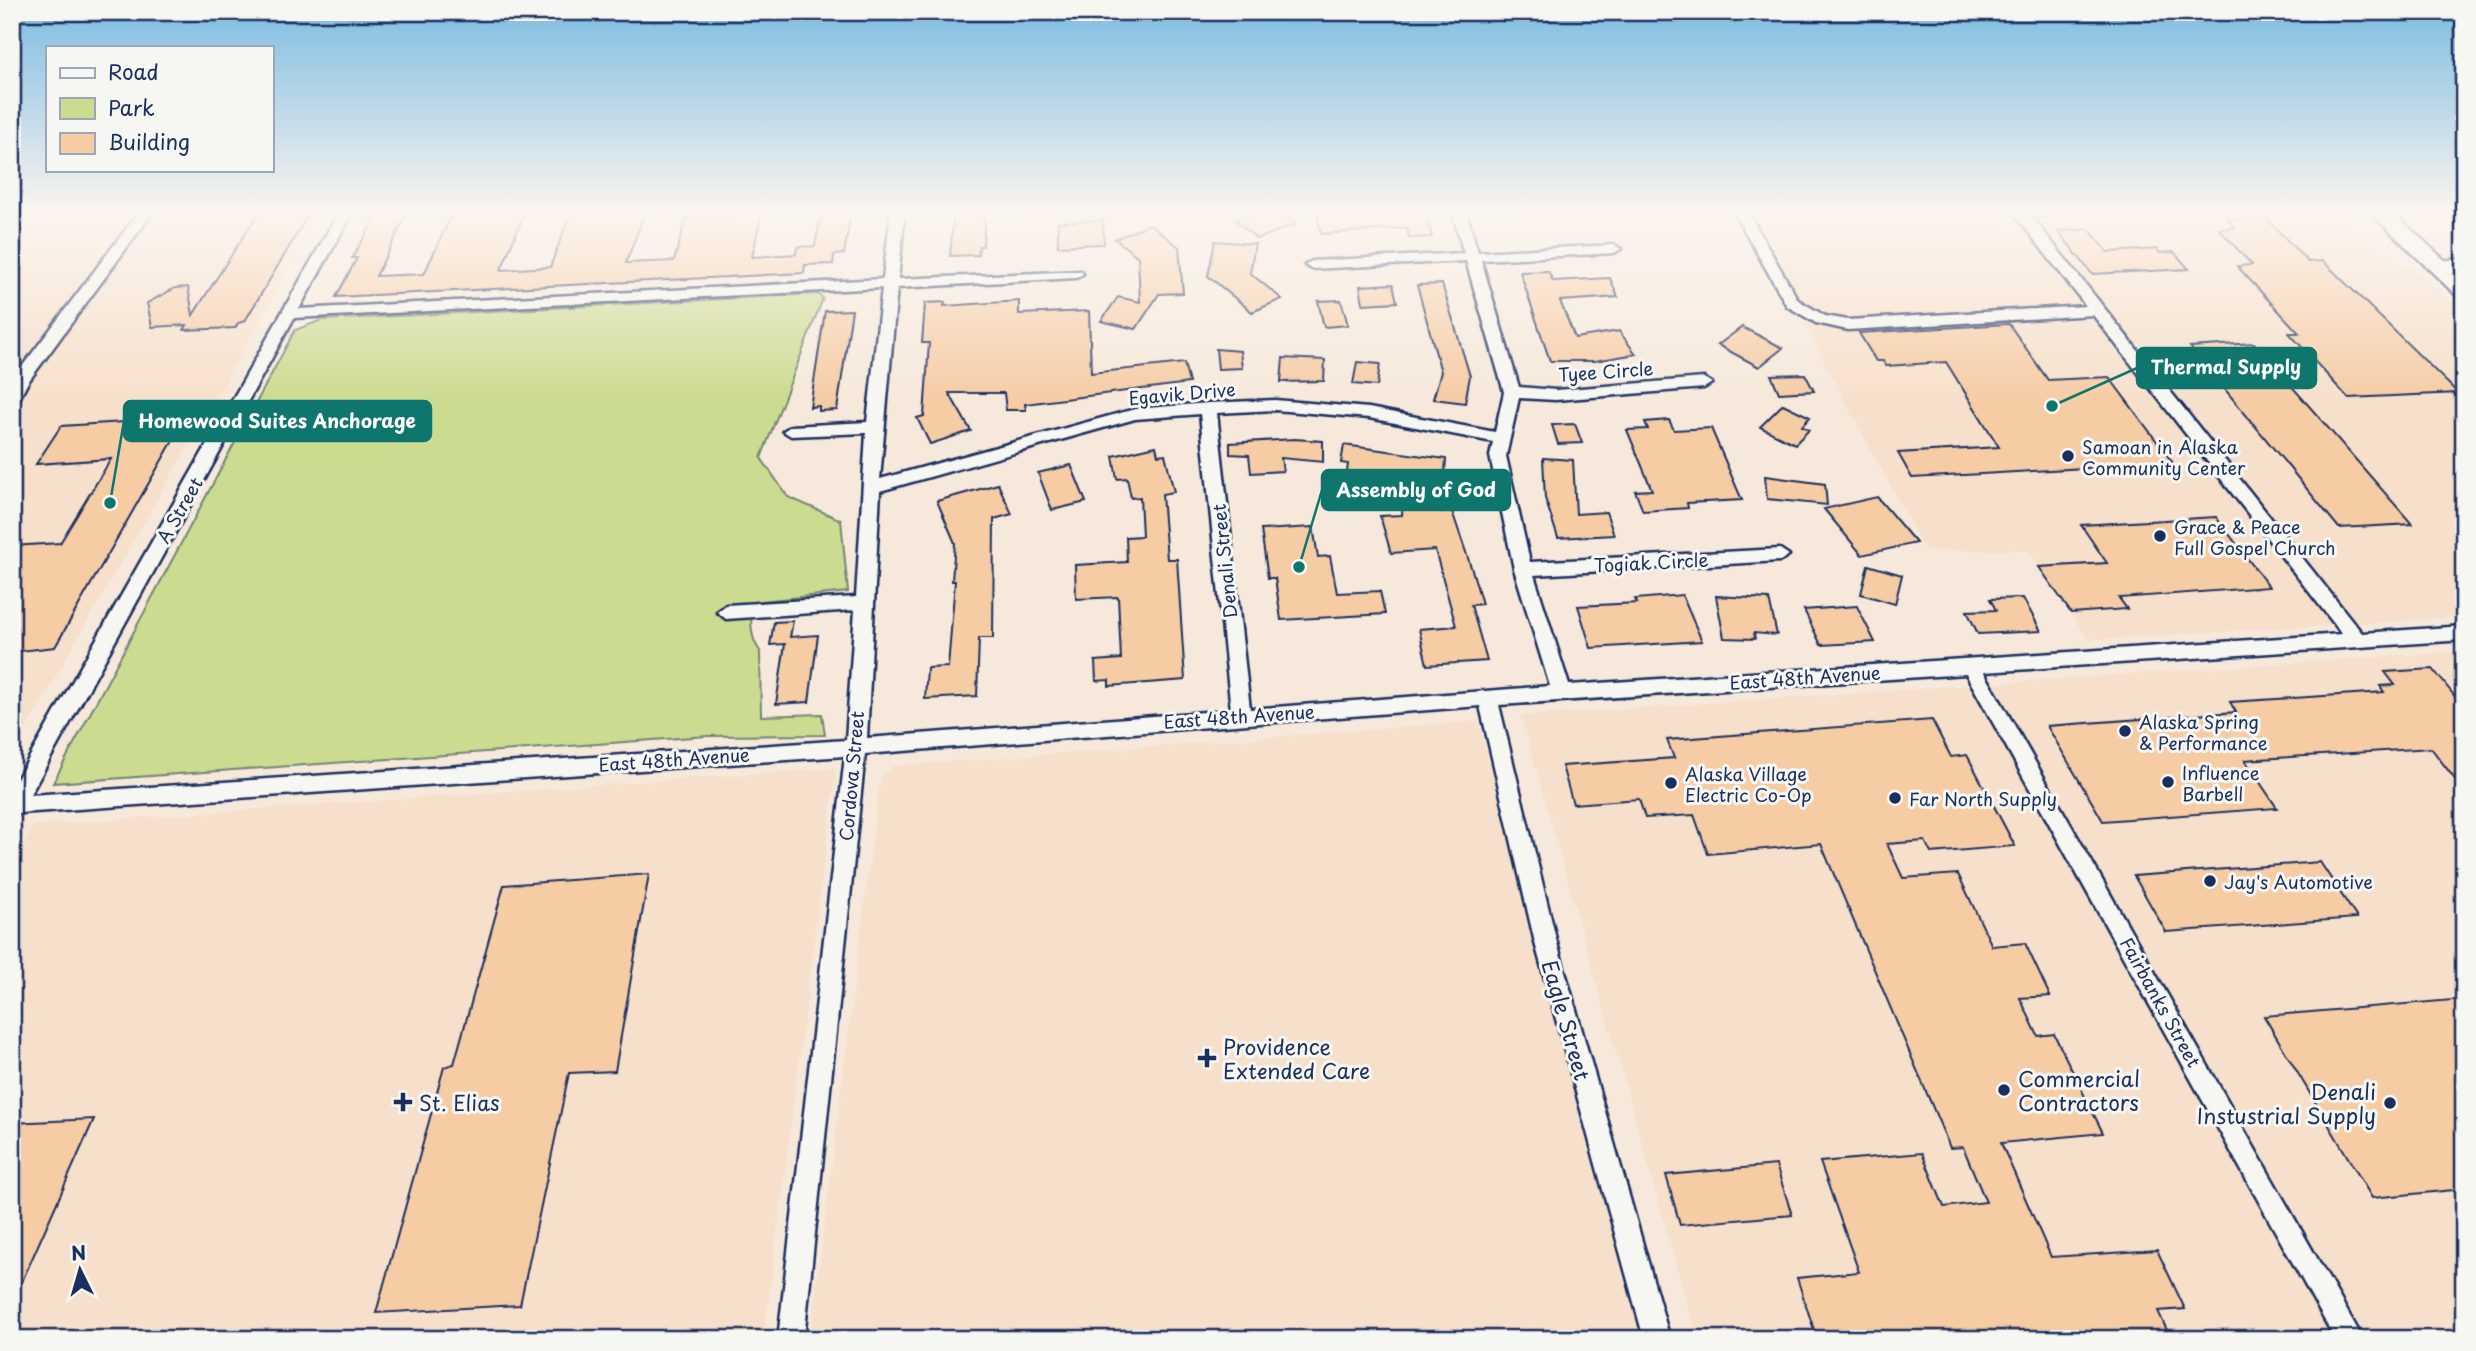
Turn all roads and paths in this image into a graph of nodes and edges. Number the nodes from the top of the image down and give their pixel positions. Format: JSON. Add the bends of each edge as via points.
{"nodes":[{"id":1,"x":99,"y":275,"type":"edge"},
{"id":2,"x":312,"y":275,"type":"edge"},
{"id":3,"x":889,"y":275,"type":"edge"},
{"id":4,"x":1060,"y":275,"type":"edge"},
{"id":5,"x":1477,"y":275,"type":"edge"},
{"id":6,"x":1776,"y":275,"type":"edge"},
{"id":7,"x":2070,"y":275,"type":"edge"},
{"id":8,"x":2447,"y":275,"type":"edge"},
{"id":9,"x":888,"y":286,"type":"junction"},
{"id":10,"x":2464,"y":290,"type":"edge"},
{"id":11,"x":2098,"y":310,"type":"junction"},
{"id":12,"x":291,"y":314,"type":"junction"},
{"id":13,"x":1704,"y":383,"type":"dead end"},
{"id":14,"x":1512,"y":392,"type":"junction"},
{"id":15,"x":12,"y":397,"type":"edge"},
{"id":16,"x":1208,"y":408,"type":"junction"},
{"id":17,"x":875,"y":427,"type":"junction"},
{"id":18,"x":791,"y":432,"type":"dead end"},
{"id":19,"x":1504,"y":439,"type":"junction"},
{"id":20,"x":871,"y":488,"type":"junction"},
{"id":21,"x":1780,"y":555,"type":"dead end"},
{"id":22,"x":1523,"y":569,"type":"junction"},
{"id":23,"x":864,"y":603,"type":"junction"},
{"id":24,"x":726,"y":612,"type":"dead end"},
{"id":25,"x":2464,"y":633,"type":"edge"},
{"id":26,"x":2357,"y":640,"type":"junction"},
{"id":27,"x":1971,"y":666,"type":"junction"},
{"id":28,"x":1562,"y":694,"type":"junction"},
{"id":29,"x":1488,"y":698,"type":"junction"},
{"id":30,"x":1241,"y":715,"type":"junction"},
{"id":31,"x":856,"y":747,"type":"junction"},
{"id":32,"x":13,"y":806,"type":"edge"},
{"id":33,"x":791,"y":1339,"type":"edge"},
{"id":34,"x":1657,"y":1339,"type":"edge"},
{"id":35,"x":2350,"y":1339,"type":"edge"}],
"edges":[{"from":1,"to":15,"type":"street"},
{"from":2,"to":12,"type":"street","name":"A Street"},
{"from":3,"to":9,"type":"street","name":"Cordova Street"},
{"from":4,"to":9,"type":"street"},
{"from":5,"to":14,"type":"street"},
{"from":6,"to":11,"type":"street","via":[[1792,303],[1821,320],[1848,325]]},
{"from":7,"to":11,"type":"street"},
{"from":8,"to":10,"type":"main road"},
{"from":9,"to":12,"type":"street"},
{"from":9,"to":17,"type":"street","name":"Cordova Street"},
{"from":11,"to":26,"type":"street"},
{"from":12,"to":32,"type":"street","name":"A Street"},
{"from":13,"to":14,"type":"street","name":"Tyee Circle","via":[[1556,395]]},
{"from":14,"to":19,"type":"street"},
{"from":16,"to":19,"type":"street","name":"Egavik Drive","via":[[1275,405],[1369,414]]},
{"from":16,"to":20,"type":"street","name":"Egavik Drive","via":[[1135,414]]},
{"from":16,"to":30,"type":"street","name":"Denali Street"},
{"from":17,"to":18,"type":"street"},
{"from":17,"to":20,"type":"street","name":"Cordova Street"},
{"from":19,"to":22,"type":"street","via":[[1498,456]]},
{"from":20,"to":23,"type":"street","name":"Cordova Street"},
{"from":21,"to":22,"type":"street","name":"Togiak Circle"},
{"from":22,"to":28,"type":"street"},
{"from":23,"to":24,"type":"street"},
{"from":23,"to":31,"type":"street","name":"Cordova Street"},
{"from":25,"to":26,"type":"street","name":"East 48th Avenue"},
{"from":26,"to":27,"type":"street","name":"East 48th Avenue"},
{"from":27,"to":28,"type":"street","name":"East 48th Avenue"},
{"from":27,"to":35,"type":"street","name":"Fairbanks Street"},
{"from":28,"to":29,"type":"street","name":"East 48th Avenue"},
{"from":29,"to":30,"type":"street","name":"East 48th Avenue"},
{"from":29,"to":34,"type":"street","name":"Eagle Street","via":[[1546,943]]},
{"from":30,"to":31,"type":"street","name":"East 48th Avenue"},
{"from":31,"to":32,"type":"street","name":"East 48th Avenue"},
{"from":31,"to":33,"type":"street","name":"Cordova Street"}]}
